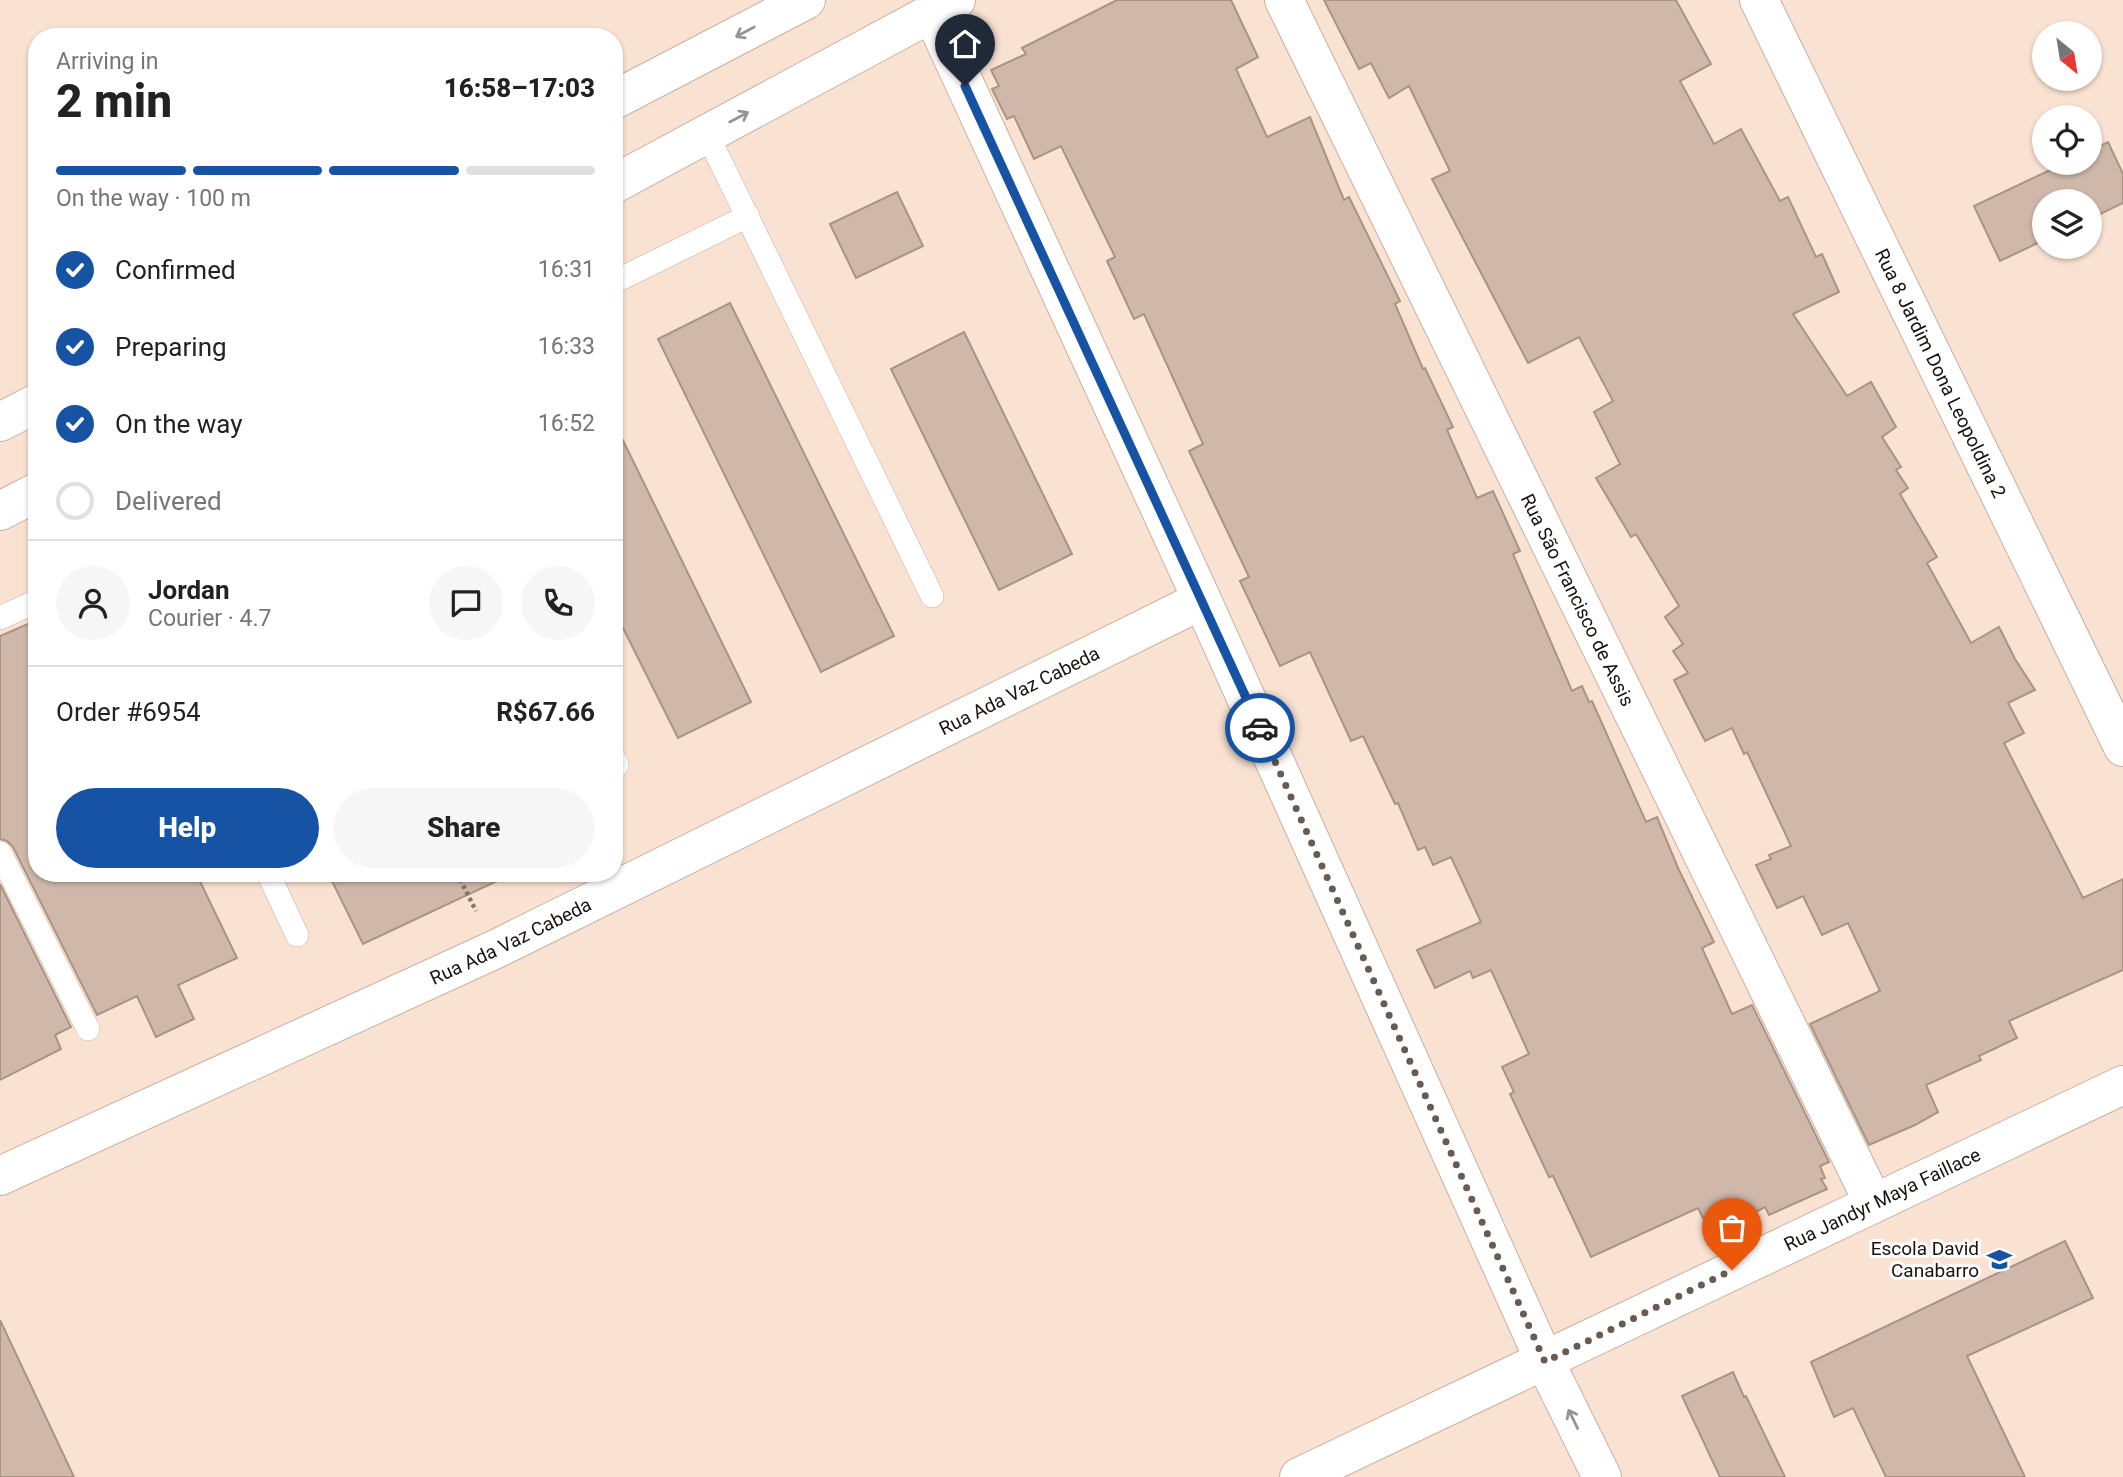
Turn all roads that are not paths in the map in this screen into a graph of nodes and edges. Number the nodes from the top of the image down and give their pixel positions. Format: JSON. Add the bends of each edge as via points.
{"nodes":[{"id":1,"x":806,"y":0,"type":"edge"},
{"id":2,"x":1284,"y":0,"type":"edge"},
{"id":3,"x":1759,"y":0,"type":"edge"},
{"id":4,"x":944,"y":6,"type":"edge"},
{"id":5,"x":623,"y":95,"type":"edge"},
{"id":6,"x":706,"y":134,"type":"junction"},
{"id":7,"x":623,"y":179,"type":"edge"},
{"id":8,"x":748,"y":216,"type":"junction"},
{"id":9,"x":623,"y":278,"type":"edge"},
{"id":10,"x":28,"y":407,"type":"edge"},
{"id":11,"x":0,"y":422,"type":"edge"},
{"id":12,"x":28,"y":497,"type":"edge"},
{"id":13,"x":0,"y":511,"type":"edge"},
{"id":14,"x":932,"y":596,"type":"dead end"},
{"id":15,"x":1202,"y":600,"type":"junction"},
{"id":16,"x":28,"y":605,"type":"edge"},
{"id":17,"x":0,"y":618,"type":"edge"},
{"id":18,"x":2123,"y":747,"type":"edge"},
{"id":19,"x":0,"y":853,"type":"edge"},
{"id":20,"x":272,"y":882,"type":"edge"},
{"id":21,"x":297,"y":935,"type":"dead end"},
{"id":22,"x":88,"y":1029,"type":"dead end"},
{"id":23,"x":2123,"y":1086,"type":"edge"},
{"id":24,"x":0,"y":1176,"type":"edge"},
{"id":25,"x":1873,"y":1202,"type":"junction"},
{"id":26,"x":1545,"y":1362,"type":"junction"},
{"id":27,"x":1299,"y":1477,"type":"edge"},
{"id":28,"x":1602,"y":1477,"type":"edge"}],
"edges":[{"from":1,"to":5,"type":"street","one_way":true},
{"from":2,"to":25,"type":"street","name":"Rua São Francisco de Assis"},
{"from":3,"to":18,"type":"street","name":"Rua 8 Jardim Dona Leopoldina 2"},
{"from":6,"to":4,"type":"street","one_way":true},
{"from":4,"to":15,"type":"street"},
{"from":6,"to":7,"type":"street"},
{"from":6,"to":8,"type":"lane"},
{"from":8,"to":9,"type":"lane"},
{"from":8,"to":14,"type":"lane"},
{"from":10,"to":11,"type":"street"},
{"from":12,"to":13,"type":"street"},
{"from":15,"to":24,"type":"street","name":"Rua Ada Vaz Cabeda","via":[[496,949]]},
{"from":15,"to":26,"type":"street"},
{"from":16,"to":17,"type":"lane"},
{"from":19,"to":22,"type":"lane"},
{"from":20,"to":21,"type":"lane"},
{"from":23,"to":25,"type":"street","name":"Rua Jandyr Maya Faillace"},
{"from":25,"to":26,"type":"street","name":"Rua Jandyr Maya Faillace"},
{"from":26,"to":27,"type":"street","name":"Rua Jandyr Maya Faillace"},
{"from":28,"to":26,"type":"street","one_way":true}]}
